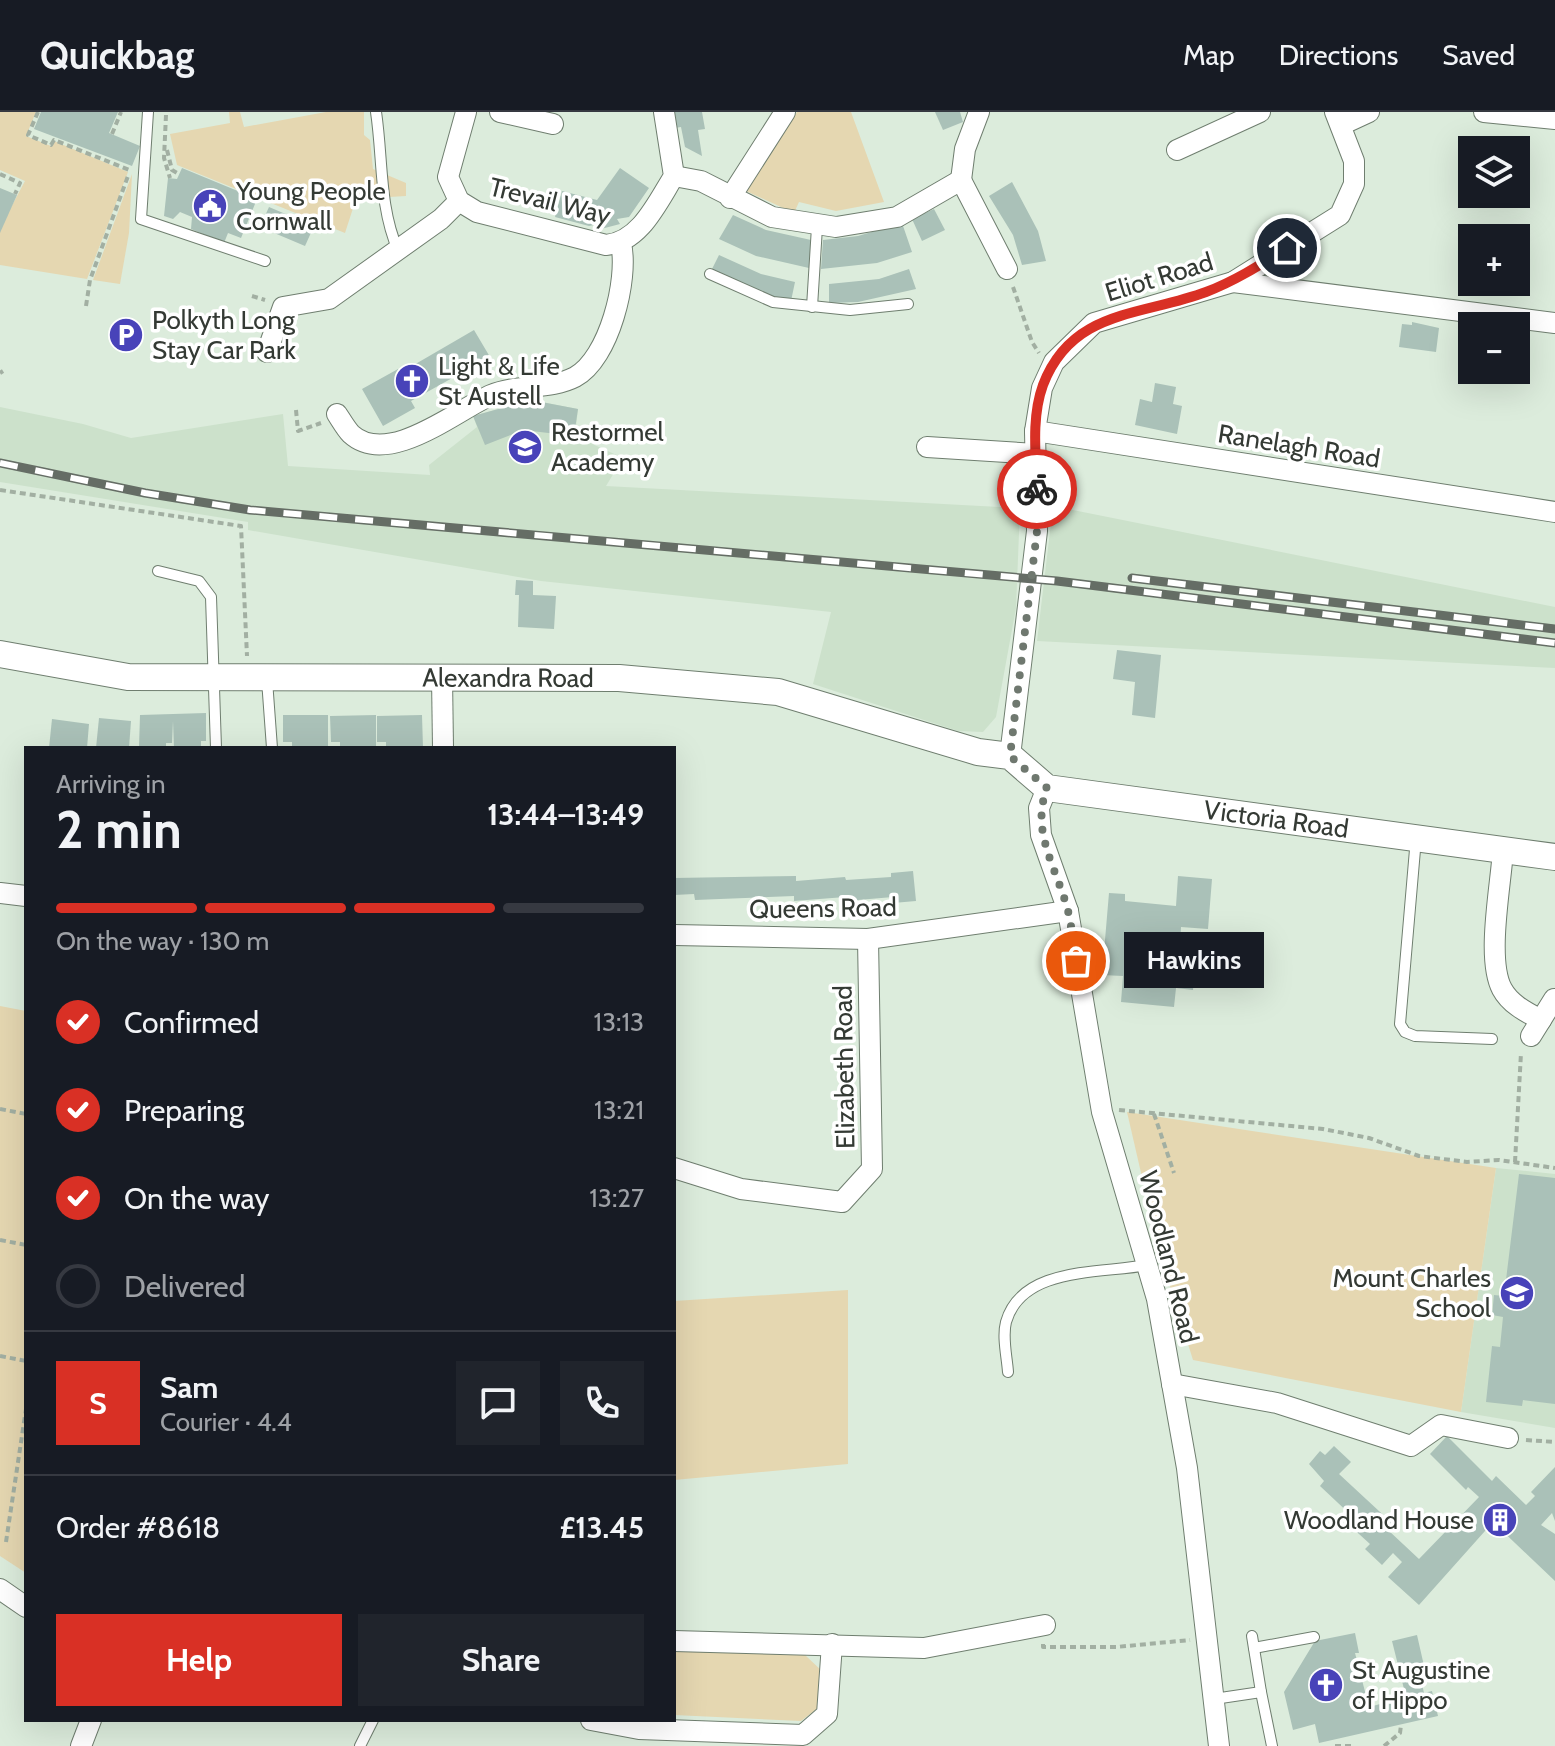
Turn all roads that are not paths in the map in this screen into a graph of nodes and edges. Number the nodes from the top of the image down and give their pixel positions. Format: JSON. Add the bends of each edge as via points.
{"nodes":[{"id":1,"x":148,"y":112,"type":"edge"},
{"id":2,"x":376,"y":112,"type":"edge"},
{"id":3,"x":466,"y":112,"type":"edge"},
{"id":4,"x":500,"y":112,"type":"edge"},
{"id":5,"x":664,"y":112,"type":"edge"},
{"id":6,"x":785,"y":112,"type":"edge"},
{"id":7,"x":979,"y":112,"type":"edge"},
{"id":8,"x":1260,"y":112,"type":"edge"},
{"id":9,"x":1369,"y":112,"type":"edge"},
{"id":10,"x":1484,"y":112,"type":"edge"},
{"id":11,"x":1338,"y":119,"type":"edge"},
{"id":12,"x":1555,"y":119,"type":"edge"},
{"id":13,"x":553,"y":124,"type":"dead end"},
{"id":14,"x":1177,"y":150,"type":"dead end"},
{"id":15,"x":674,"y":176,"type":"junction"},
{"id":16,"x":961,"y":180,"type":"junction"},
{"id":17,"x":730,"y":198,"type":"junction"},
{"id":18,"x":459,"y":201,"type":"junction"},
{"id":19,"x":817,"y":227,"type":"junction"},
{"id":20,"x":621,"y":244,"type":"junction"},
{"id":21,"x":398,"y":250,"type":"junction"},
{"id":22,"x":265,"y":261,"type":"dead end"},
{"id":23,"x":1007,"y":269,"type":"road end"},
{"id":24,"x":710,"y":274,"type":"dead end"},
{"id":25,"x":1233,"y":282,"type":"junction"},
{"id":26,"x":908,"y":304,"type":"dead end"},
{"id":27,"x":812,"y":307,"type":"junction"},
{"id":28,"x":1555,"y":323,"type":"edge"},
{"id":29,"x":267,"y":352,"type":"dead end"},
{"id":30,"x":337,"y":414,"type":"road end"},
{"id":31,"x":1035,"y":431,"type":"junction"},
{"id":32,"x":927,"y":447,"type":"dead end"},
{"id":33,"x":1036,"y":454,"type":"junction"},
{"id":34,"x":1555,"y":512,"type":"edge"},
{"id":35,"x":158,"y":571,"type":"dead end"},
{"id":36,"x":0,"y":654,"type":"edge"},
{"id":37,"x":214,"y":677,"type":"junction"},
{"id":38,"x":442,"y":677,"type":"junction"},
{"id":39,"x":257,"y":678,"type":"junction"},
{"id":40,"x":216,"y":746,"type":"edge"},
{"id":41,"x":272,"y":746,"type":"edge"},
{"id":42,"x":443,"y":746,"type":"edge"},
{"id":43,"x":1010,"y":756,"type":"junction"},
{"id":44,"x":1047,"y":788,"type":"junction"},
{"id":45,"x":1416,"y":836,"type":"junction"},
{"id":46,"x":1503,"y":850,"type":"junction"},
{"id":47,"x":1555,"y":857,"type":"edge"},
{"id":48,"x":0,"y":893,"type":"edge"},
{"id":49,"x":24,"y":896,"type":"edge"},
{"id":50,"x":1068,"y":911,"type":"junction"},
{"id":51,"x":676,"y":935,"type":"edge"},
{"id":52,"x":868,"y":939,"type":"junction"},
{"id":53,"x":1554,"y":999,"type":"edge"},
{"id":54,"x":1492,"y":1039,"type":"dead end"},
{"id":55,"x":676,"y":1169,"type":"edge"},
{"id":56,"x":1149,"y":1265,"type":"junction"},
{"id":57,"x":1008,"y":1372,"type":"dead end"},
{"id":58,"x":1172,"y":1384,"type":"junction"},
{"id":59,"x":1508,"y":1438,"type":"road end"},
{"id":60,"x":0,"y":1589,"type":"edge"},
{"id":61,"x":24,"y":1606,"type":"edge"},
{"id":62,"x":1045,"y":1625,"type":"road end"},
{"id":63,"x":1314,"y":1637,"type":"dead end"},
{"id":64,"x":676,"y":1641,"type":"edge"},
{"id":65,"x":832,"y":1644,"type":"junction"},
{"id":66,"x":1261,"y":1692,"type":"junction"},
{"id":67,"x":1214,"y":1699,"type":"junction"},
{"id":68,"x":90,"y":1722,"type":"edge"},
{"id":69,"x":372,"y":1722,"type":"edge"},
{"id":70,"x":602,"y":1722,"type":"edge"},
{"id":71,"x":81,"y":1746,"type":"edge"},
{"id":72,"x":360,"y":1746,"type":"edge"},
{"id":73,"x":1219,"y":1746,"type":"edge"},
{"id":74,"x":1272,"y":1746,"type":"edge"}],
"edges":[{"from":1,"to":22,"type":"lane","via":[[141,219]]},
{"from":2,"to":21,"type":"lane","via":[[384,205]]},
{"from":3,"to":18,"type":"street","name":"Trevail Way","via":[[448,177]]},
{"from":4,"to":13,"type":"street"},
{"from":5,"to":15,"type":"street"},
{"from":6,"to":17,"type":"street"},
{"from":7,"to":16,"type":"street","via":[[965,149]]},
{"from":8,"to":14,"type":"street"},
{"from":9,"to":11,"type":"street","name":"Eliot Road"},
{"from":10,"to":12,"type":"street"},
{"from":11,"to":25,"type":"street","name":"Eliot Road","via":[[1354,161],[1354,184],[1340,215]]},
{"from":15,"to":17,"type":"street","via":[[701,181]]},
{"from":15,"to":20,"type":"street","name":"Trevail Way","via":[[643,225]]},
{"from":16,"to":19,"type":"street","via":[[897,217]]},
{"from":16,"to":23,"type":"street"},
{"from":17,"to":19,"type":"street","via":[[772,217]]},
{"from":18,"to":20,"type":"street","name":"Trevail Way","via":[[477,212],[606,245]]},
{"from":18,"to":21,"type":"street"},
{"from":19,"to":27,"type":"lane"},
{"from":20,"to":30,"type":"street","via":[[622,293],[611,325],[589,365],[575,377],[491,395],[405,440],[371,444],[352,435]]},
{"from":21,"to":29,"type":"street","via":[[329,299],[283,307]]},
{"from":24,"to":27,"type":"lane","via":[[773,302]]},
{"from":25,"to":28,"type":"street"},
{"from":25,"to":31,"type":"street","name":"Eliot Road","via":[[1094,323],[1053,365],[1042,388]]},
{"from":26,"to":27,"type":"lane","via":[[850,310]]},
{"from":31,"to":33,"type":"street","name":"Eliot Road"},
{"from":31,"to":34,"type":"street","name":"Ranelagh Road"},
{"from":32,"to":33,"type":"street"},
{"from":33,"to":43,"type":"street","name":"Eliot Road","via":[[1037,531]]},
{"from":35,"to":37,"type":"lane","via":[[184,575],[208,589]]},
{"from":36,"to":37,"type":"street","name":"Alexandra Road","via":[[128,677]]},
{"from":37,"to":39,"type":"street","name":"Alexandra Road"},
{"from":37,"to":40,"type":"lane"},
{"from":38,"to":39,"type":"street","name":"Alexandra Road"},
{"from":38,"to":42,"type":"street"},
{"from":38,"to":43,"type":"street","name":"Alexandra Road","via":[[619,678],[778,692],[978,752]]},
{"from":39,"to":41,"type":"lane"},
{"from":43,"to":44,"type":"street"},
{"from":44,"to":45,"type":"street","name":"Victoria Road"},
{"from":44,"to":50,"type":"street","name":"Woodland Road","via":[[1039,808],[1041,835]]},
{"from":45,"to":46,"type":"street","name":"Victoria Road"},
{"from":45,"to":54,"type":"lane","via":[[1400,1024],[1415,1036]]},
{"from":46,"to":47,"type":"street","name":"Victoria Road"},
{"from":46,"to":53,"type":"street","via":[[1496,939],[1500,983],[1536,1028]]},
{"from":48,"to":49,"type":"street"},
{"from":50,"to":52,"type":"street","name":"Queens Road"},
{"from":50,"to":56,"type":"street","name":"Woodland Road","via":[[1102,1112]]},
{"from":51,"to":52,"type":"street","name":"Queens Road"},
{"from":52,"to":55,"type":"street","name":"Elizabeth Road","via":[[872,1169],[842,1202],[741,1189]]},
{"from":56,"to":57,"type":"lane","via":[[1040,1282],[1022,1293],[1006,1323]]},
{"from":56,"to":58,"type":"street","name":"Woodland Road"},
{"from":58,"to":59,"type":"street","via":[[1277,1403],[1411,1446],[1441,1425]]},
{"from":58,"to":67,"type":"street","name":"Woodland Road"},
{"from":60,"to":61,"type":"street"},
{"from":62,"to":65,"type":"street","via":[[924,1648]]},
{"from":63,"to":66,"type":"lane","via":[[1253,1642]]},
{"from":64,"to":65,"type":"street"},
{"from":65,"to":70,"type":"street","via":[[827,1714],[803,1735],[639,1729]]},
{"from":66,"to":67,"type":"lane"},
{"from":66,"to":74,"type":"lane"},
{"from":67,"to":73,"type":"street","name":"Woodland Road"},
{"from":68,"to":71,"type":"street"},
{"from":69,"to":72,"type":"lane"}]}
